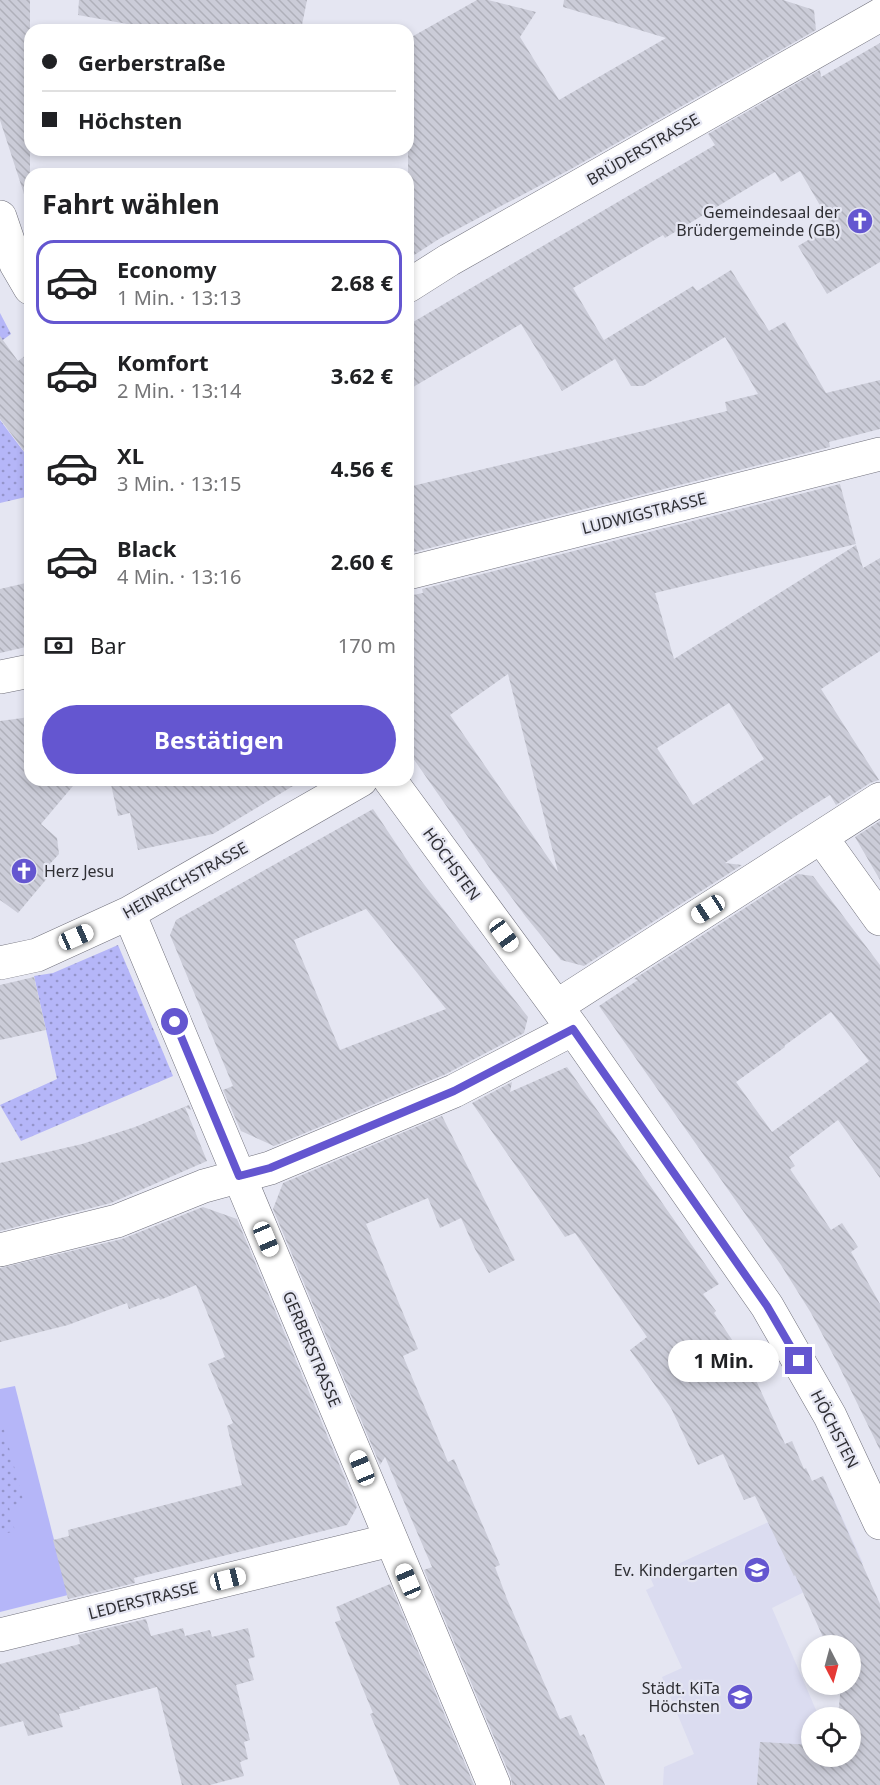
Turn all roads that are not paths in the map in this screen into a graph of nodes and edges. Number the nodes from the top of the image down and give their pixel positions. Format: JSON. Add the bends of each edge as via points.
{"nodes":[{"id":1,"x":880,"y":15,"type":"edge"},
{"id":2,"x":0,"y":217,"type":"edge"},
{"id":3,"x":24,"y":278,"type":"edge"},
{"id":4,"x":414,"y":282,"type":"edge"},
{"id":5,"x":880,"y":454,"type":"edge"},
{"id":6,"x":414,"y":571,"type":"edge"},
{"id":7,"x":24,"y":672,"type":"edge"},
{"id":8,"x":0,"y":677,"type":"edge"},
{"id":9,"x":351,"y":786,"type":"edge"},
{"id":10,"x":394,"y":786,"type":"edge"},
{"id":11,"x":880,"y":799,"type":"edge"},
{"id":12,"x":821,"y":837,"type":"junction"},
{"id":13,"x":129,"y":913,"type":"junction"},
{"id":14,"x":880,"y":919,"type":"edge"},
{"id":15,"x":0,"y":963,"type":"edge"},
{"id":16,"x":565,"y":1017,"type":"junction"},
{"id":17,"x":239,"y":1176,"type":"junction"},
{"id":18,"x":0,"y":1250,"type":"edge"},
{"id":19,"x":880,"y":1523,"type":"edge"},
{"id":20,"x":391,"y":1540,"type":"junction"},
{"id":21,"x":6,"y":1634,"type":"edge"},
{"id":22,"x":494,"y":1785,"type":"edge"}],
"edges":[{"from":1,"to":4,"type":"street","name":"BRÜDERSTRASSE"},
{"from":2,"to":3,"type":"street"},
{"from":5,"to":6,"type":"street","name":"LUDWIGSTRASSE"},
{"from":7,"to":8,"type":"street"},
{"from":9,"to":13,"type":"street","name":"HEINRICHSTRASSE"},
{"from":10,"to":16,"type":"street","name":"HÖCHSTEN"},
{"from":11,"to":12,"type":"street"},
{"from":12,"to":14,"type":"street"},
{"from":12,"to":16,"type":"street"},
{"from":13,"to":15,"type":"street","name":"HEINRICHSTRASSE","via":[[38,955]]},
{"from":13,"to":17,"type":"street","name":"GERBERSTRASSE"},
{"from":16,"to":17,"type":"street","via":[[454,1091],[270,1168]]},
{"from":16,"to":19,"type":"street","name":"HÖCHSTEN","via":[[767,1306],[830,1416]]},
{"from":17,"to":18,"type":"street","via":[[117,1221]]},
{"from":17,"to":20,"type":"street","name":"GERBERSTRASSE"},
{"from":20,"to":21,"type":"street","name":"LEDERSTRASSE"},
{"from":20,"to":22,"type":"street","name":"GERBERSTRASSE"}]}
